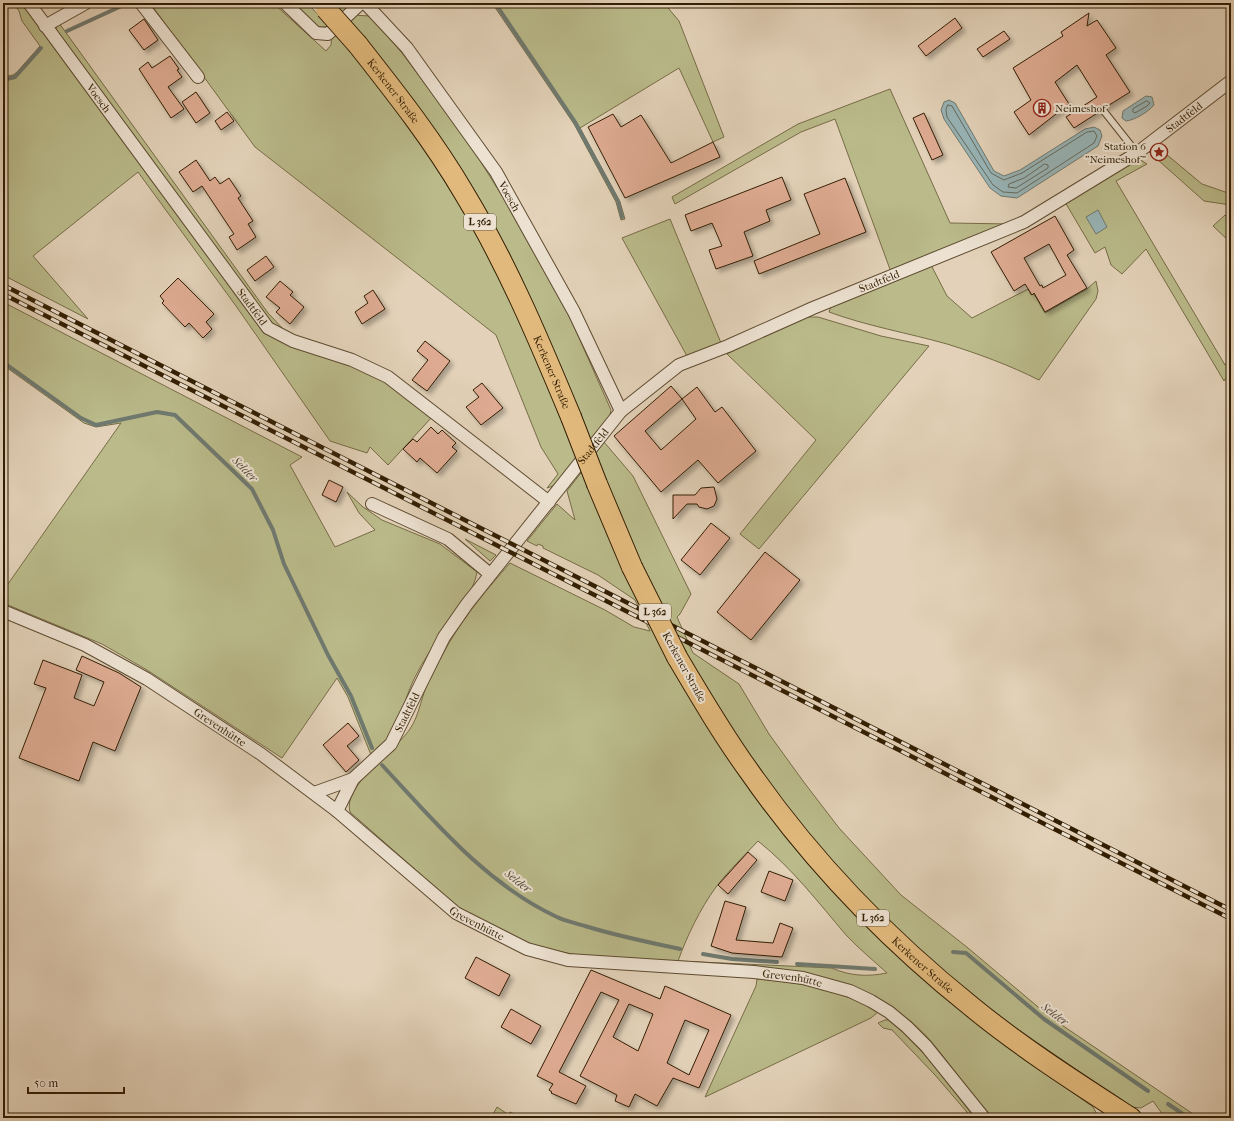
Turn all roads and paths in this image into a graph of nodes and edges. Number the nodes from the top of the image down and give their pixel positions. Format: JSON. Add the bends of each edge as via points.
{"nodes":[{"id":1,"x":29,"y":3,"type":"edge"},
{"id":2,"x":86,"y":3,"type":"edge"},
{"id":3,"x":141,"y":3,"type":"edge"},
{"id":4,"x":285,"y":3,"type":"edge"},
{"id":5,"x":361,"y":3,"type":"edge"},
{"id":6,"x":365,"y":3,"type":"edge"},
{"id":7,"x":323,"y":6,"type":"edge"},
{"id":8,"x":46,"y":26,"type":"junction"},
{"id":9,"x":198,"y":77,"type":"dead end"},
{"id":10,"x":1231,"y":81,"type":"edge"},
{"id":11,"x":1103,"y":110,"type":"dead end"},
{"id":12,"x":1137,"y":153,"type":"junction"},
{"id":13,"x":151,"y":171,"type":"joint"},
{"id":14,"x":621,"y":411,"type":"junction"},
{"id":15,"x":549,"y":502,"type":"junction"},
{"id":16,"x":372,"y":504,"type":"dead end"},
{"id":17,"x":490,"y":574,"type":"junction"},
{"id":18,"x":3,"y":611,"type":"edge"},
{"id":19,"x":353,"y":779,"type":"junction"},
{"id":20,"x":314,"y":793,"type":"junction"},
{"id":21,"x":337,"y":811,"type":"junction"},
{"id":22,"x":984,"y":1118,"type":"edge"},
{"id":23,"x":1131,"y":1118,"type":"edge"}],
"edges":[{"from":1,"to":8,"type":"street","name":"Voesch"},
{"from":2,"to":8,"type":"street"},
{"from":3,"to":9,"type":"street"},
{"from":4,"to":5,"type":"street","via":[[316,33],[328,34]]},
{"from":6,"to":14,"type":"street","name":"Voesch","via":[[407,48],[496,172],[574,312]]},
{"from":7,"to":23,"type":"main road","name":"Kerkener Straße","number":"L 362","bridge":true,"via":[[358,45],[406,106],[464,192],[503,262],[537,335],[632,567],[677,657],[727,740],[766,795],[829,872],[915,958],[972,1008]]},
{"from":8,"to":13,"type":"street","name":"Voesch"},
{"from":10,"to":12,"type":"street","name":"Stadtfeld"},
{"from":11,"to":12,"type":"lane"},
{"from":12,"to":14,"type":"street","name":"Stadtfeld","via":[[1020,224],[679,364]]},
{"from":13,"to":15,"type":"street","name":"Stadtfeld","via":[[268,328],[292,341],[352,360],[388,377]]},
{"from":14,"to":15,"type":"street","name":"Stadtfeld"},
{"from":15,"to":17,"type":"street","name":"Stadtfeld"},
{"from":16,"to":17,"type":"street","via":[[448,539]]},
{"from":17,"to":19,"type":"street","name":"Stadtfeld","via":[[444,637],[391,744]]},
{"from":18,"to":20,"type":"street","name":"Grevenhütte","via":[[85,645],[147,679],[261,754]]},
{"from":19,"to":20,"type":"street","name":"Stadtfeld"},
{"from":19,"to":21,"type":"street","name":"Stadtfeld"},
{"from":20,"to":21,"type":"street","name":"Grevenhütte"},
{"from":21,"to":22,"type":"street","name":"Grevenhütte","via":[[456,913],[527,948],[568,960],[754,972],[803,978],[850,991],[871,1001],[907,1027],[926,1046]]}]}
